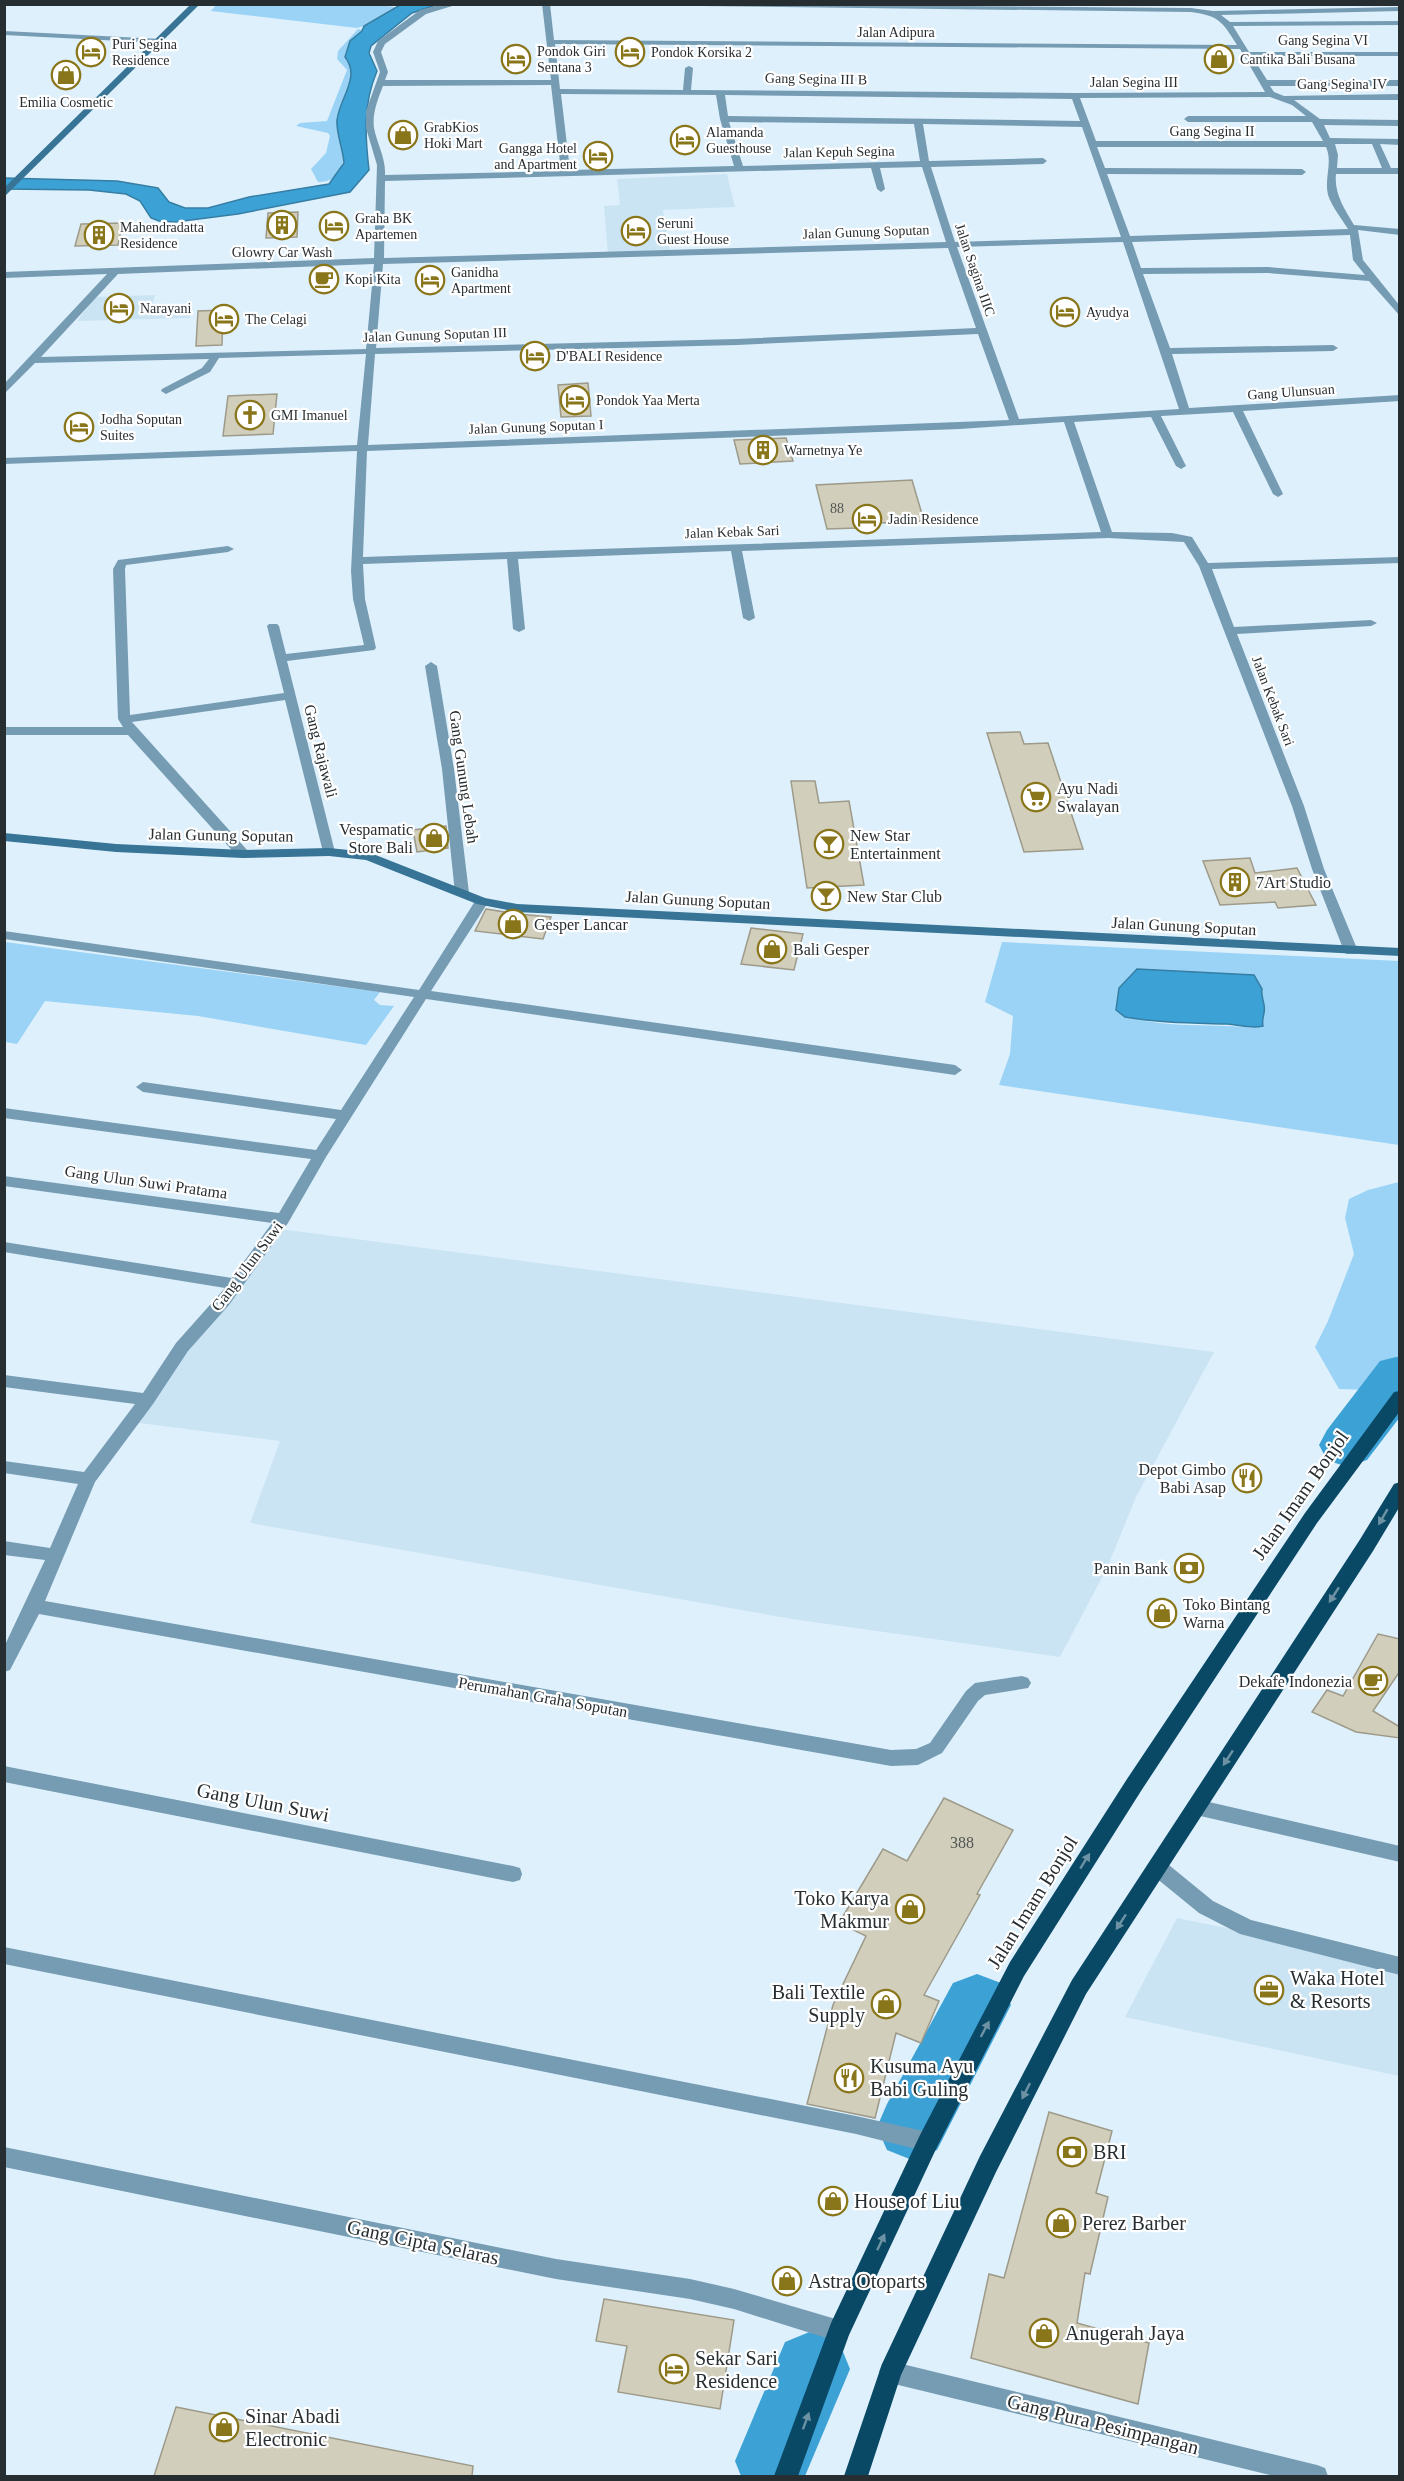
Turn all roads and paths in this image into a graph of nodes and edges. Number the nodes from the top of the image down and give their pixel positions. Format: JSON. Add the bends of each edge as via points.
{"nodes":[{"id":1,"x":196,"y":4,"type":"edge"},
{"id":2,"x":455,"y":4,"type":"edge"},
{"id":3,"x":546,"y":4,"type":"edge"},
{"id":4,"x":700,"y":4,"type":"edge"},
{"id":5,"x":1190,"y":7,"type":"edge"},
{"id":6,"x":1400,"y":9,"type":"edge"},
{"id":7,"x":1213,"y":13,"type":"junction"},
{"id":8,"x":1400,"y":23,"type":"edge"},
{"id":9,"x":1228,"y":24,"type":"junction"},
{"id":10,"x":4,"y":33,"type":"edge"},
{"id":11,"x":161,"y":41,"type":"junction"},
{"id":12,"x":549,"y":42,"type":"junction"},
{"id":13,"x":1244,"y":50,"type":"junction"},
{"id":14,"x":1400,"y":54,"type":"edge"},
{"id":15,"x":689,"y":68,"type":"dead end"},
{"id":16,"x":381,"y":83,"type":"junction"},
{"id":17,"x":1265,"y":83,"type":"junction"},
{"id":18,"x":1400,"y":83,"type":"edge"},
{"id":19,"x":556,"y":87,"type":"junction"},
{"id":20,"x":687,"y":92,"type":"junction"},
{"id":21,"x":720,"y":92,"type":"junction"},
{"id":22,"x":1271,"y":94,"type":"junction"},
{"id":23,"x":1075,"y":96,"type":"junction"},
{"id":24,"x":1284,"y":97,"type":"junction"},
{"id":25,"x":1400,"y":97,"type":"edge"},
{"id":26,"x":724,"y":119,"type":"junction"},
{"id":27,"x":1188,"y":119,"type":"dead end"},
{"id":28,"x":1317,"y":120,"type":"junction"},
{"id":29,"x":918,"y":123,"type":"junction"},
{"id":30,"x":1400,"y":123,"type":"edge"},
{"id":31,"x":1086,"y":124,"type":"junction"},
{"id":32,"x":1400,"y":142,"type":"edge"},
{"id":33,"x":1330,"y":143,"type":"junction"},
{"id":34,"x":1093,"y":144,"type":"junction"},
{"id":35,"x":1377,"y":146,"type":"junction"},
{"id":36,"x":1400,"y":150,"type":"edge"},
{"id":37,"x":1043,"y":160,"type":"dead end"},
{"id":38,"x":925,"y":163,"type":"junction"},
{"id":39,"x":875,"y":165,"type":"junction"},
{"id":40,"x":739,"y":168,"type":"junction"},
{"id":41,"x":1103,"y":171,"type":"junction"},
{"id":42,"x":1332,"y":171,"type":"junction"},
{"id":43,"x":1388,"y":171,"type":"junction"},
{"id":44,"x":1400,"y":171,"type":"edge"},
{"id":45,"x":1302,"y":172,"type":"dead end"},
{"id":46,"x":566,"y":174,"type":"junction"},
{"id":47,"x":381,"y":178,"type":"junction"},
{"id":48,"x":881,"y":189,"type":"dead end"},
{"id":49,"x":5,"y":194,"type":"edge"},
{"id":50,"x":1352,"y":230,"type":"junction"},
{"id":51,"x":1400,"y":232,"type":"edge"},
{"id":52,"x":1126,"y":238,"type":"junction"},
{"id":53,"x":951,"y":244,"type":"junction"},
{"id":54,"x":379,"y":261,"type":"junction"},
{"id":55,"x":115,"y":271,"type":"junction"},
{"id":56,"x":1138,"y":271,"type":"junction"},
{"id":57,"x":4,"y":275,"type":"edge"},
{"id":58,"x":1372,"y":278,"type":"junction"},
{"id":59,"x":1400,"y":313,"type":"edge"},
{"id":60,"x":981,"y":331,"type":"junction"},
{"id":61,"x":1333,"y":348,"type":"dead end"},
{"id":62,"x":371,"y":350,"type":"junction"},
{"id":63,"x":1166,"y":351,"type":"junction"},
{"id":64,"x":216,"y":356,"type":"junction"},
{"id":65,"x":35,"y":360,"type":"junction"},
{"id":66,"x":4,"y":391,"type":"edge"},
{"id":67,"x":166,"y":391,"type":"dead end"},
{"id":68,"x":1400,"y":398,"type":"edge"},
{"id":69,"x":1237,"y":409,"type":"junction"},
{"id":70,"x":1185,"y":412,"type":"junction"},
{"id":71,"x":1155,"y":414,"type":"junction"},
{"id":72,"x":1068,"y":420,"type":"junction"},
{"id":73,"x":1015,"y":423,"type":"junction"},
{"id":74,"x":362,"y":448,"type":"junction"},
{"id":75,"x":4,"y":462,"type":"edge"},
{"id":76,"x":1181,"y":466,"type":"dead end"},
{"id":77,"x":1278,"y":494,"type":"dead end"},
{"id":78,"x":1108,"y":535,"type":"junction"},
{"id":79,"x":736,"y":547,"type":"junction"},
{"id":80,"x":228,"y":549,"type":"dead end"},
{"id":81,"x":512,"y":557,"type":"junction"},
{"id":82,"x":1400,"y":560,"type":"edge"},
{"id":83,"x":357,"y":561,"type":"junction"},
{"id":84,"x":1205,"y":566,"type":"junction"},
{"id":85,"x":749,"y":618,"type":"dead end"},
{"id":86,"x":1371,"y":623,"type":"dead end"},
{"id":87,"x":273,"y":626,"type":"dead end"},
{"id":88,"x":519,"y":629,"type":"dead end"},
{"id":89,"x":1230,"y":631,"type":"junction"},
{"id":90,"x":281,"y":658,"type":"junction"},
{"id":91,"x":431,"y":666,"type":"dead end"},
{"id":92,"x":291,"y":696,"type":"junction"},
{"id":93,"x":124,"y":719,"type":"junction"},
{"id":94,"x":4,"y":731,"type":"edge"},
{"id":95,"x":131,"y":731,"type":"junction"},
{"id":96,"x":4,"y":837,"type":"edge"},
{"id":97,"x":329,"y":852,"type":"junction"},
{"id":98,"x":243,"y":854,"type":"junction"},
{"id":99,"x":462,"y":893,"type":"junction"},
{"id":100,"x":482,"y":901,"type":"junction"},
{"id":101,"x":4,"y":935,"type":"edge"},
{"id":102,"x":1351,"y":951,"type":"junction"},
{"id":103,"x":1400,"y":952,"type":"edge"},
{"id":104,"x":423,"y":993,"type":"junction"},
{"id":105,"x":955,"y":1070,"type":"dead end"},
{"id":106,"x":143,"y":1087,"type":"dead end"},
{"id":107,"x":4,"y":1113,"type":"edge"},
{"id":108,"x":346,"y":1116,"type":"junction"},
{"id":109,"x":320,"y":1155,"type":"junction"},
{"id":110,"x":4,"y":1181,"type":"edge"},
{"id":111,"x":283,"y":1219,"type":"junction"},
{"id":112,"x":4,"y":1247,"type":"edge"},
{"id":113,"x":236,"y":1284,"type":"junction"},
{"id":114,"x":4,"y":1381,"type":"edge"},
{"id":115,"x":1400,"y":1396,"type":"edge"},
{"id":116,"x":147,"y":1400,"type":"junction"},
{"id":117,"x":4,"y":1467,"type":"edge"},
{"id":118,"x":88,"y":1479,"type":"junction"},
{"id":119,"x":1400,"y":1489,"type":"edge"},
{"id":120,"x":4,"y":1548,"type":"edge"},
{"id":121,"x":55,"y":1555,"type":"junction"},
{"id":122,"x":34,"y":1606,"type":"junction"},
{"id":123,"x":4,"y":1665,"type":"edge"},
{"id":124,"x":1022,"y":1683,"type":"dead end"},
{"id":125,"x":4,"y":1774,"type":"edge"},
{"id":126,"x":1196,"y":1807,"type":"junction"},
{"id":127,"x":1400,"y":1854,"type":"edge"},
{"id":128,"x":1157,"y":1866,"type":"junction"},
{"id":129,"x":513,"y":1874,"type":"dead end"},
{"id":130,"x":4,"y":1955,"type":"edge"},
{"id":131,"x":1400,"y":1966,"type":"edge"},
{"id":132,"x":928,"y":2142,"type":"junction"},
{"id":133,"x":4,"y":2157,"type":"edge"},
{"id":134,"x":839,"y":2331,"type":"junction"},
{"id":135,"x":890,"y":2372,"type":"junction"},
{"id":136,"x":786,"y":2476,"type":"edge"},
{"id":137,"x":856,"y":2476,"type":"edge"},
{"id":138,"x":1317,"y":2476,"type":"edge"}],
"edges":[{"from":1,"to":11,"type":"main road"},
{"from":2,"to":16,"type":"street","via":[[423,12],[381,43]]},
{"from":3,"to":12,"type":"street"},
{"from":4,"to":5,"type":"street"},
{"from":5,"to":7,"type":"street"},
{"from":6,"to":7,"type":"street"},
{"from":7,"to":9,"type":"street"},
{"from":8,"to":9,"type":"street"},
{"from":9,"to":13,"type":"street"},
{"from":10,"to":11,"type":"street"},
{"from":11,"to":49,"type":"main road"},
{"from":12,"to":13,"type":"street","name":"Jalan Adipura"},
{"from":12,"to":19,"type":"street"},
{"from":13,"to":14,"type":"street","name":"Gang Segina VI"},
{"from":13,"to":17,"type":"street"},
{"from":15,"to":20,"type":"street"},
{"from":16,"to":19,"type":"street","name":"Gang Segina III B"},
{"from":16,"to":47,"type":"street","via":[[370,111]]},
{"from":17,"to":18,"type":"street"},
{"from":17,"to":22,"type":"street"},
{"from":19,"to":20,"type":"street","name":"Gang Segina III B"},
{"from":19,"to":46,"type":"street"},
{"from":20,"to":21,"type":"street","name":"Gang Segina III B"},
{"from":21,"to":23,"type":"street","name":"Gang Segina III B"},
{"from":21,"to":26,"type":"street"},
{"from":22,"to":23,"type":"street","name":"Jalan Segina III"},
{"from":22,"to":24,"type":"street","name":"Jalan Segina III"},
{"from":23,"to":31,"type":"street","name":"Jalan Segina III"},
{"from":24,"to":25,"type":"street","name":"Gang Segina IV"},
{"from":24,"to":28,"type":"street"},
{"from":26,"to":29,"type":"street"},
{"from":26,"to":40,"type":"street"},
{"from":27,"to":28,"type":"street"},
{"from":28,"to":30,"type":"street"},
{"from":28,"to":33,"type":"street"},
{"from":29,"to":31,"type":"street"},
{"from":29,"to":38,"type":"street","name":"Jalan Sagina IIIC"},
{"from":31,"to":34,"type":"street","name":"Jalan Segina III"},
{"from":32,"to":35,"type":"street"},
{"from":33,"to":34,"type":"street","name":"Gang Segina II"},
{"from":33,"to":35,"type":"street","name":"Gang Segina II"},
{"from":33,"to":42,"type":"street","via":[[1335,161]]},
{"from":34,"to":41,"type":"street","name":"Jalan Segina III"},
{"from":35,"to":36,"type":"street"},
{"from":35,"to":43,"type":"street"},
{"from":37,"to":38,"type":"street","name":"Jalan Kepuh Segina"},
{"from":38,"to":39,"type":"street","name":"Jalan Kepuh Segina"},
{"from":38,"to":53,"type":"street","name":"Jalan Sagina IIIC"},
{"from":39,"to":40,"type":"street","name":"Jalan Kepuh Segina"},
{"from":39,"to":48,"type":"street"},
{"from":40,"to":46,"type":"street","name":"Jalan Kepuh Segina"},
{"from":41,"to":45,"type":"street"},
{"from":41,"to":52,"type":"street","name":"Jalan Segina III"},
{"from":42,"to":43,"type":"street"},
{"from":42,"to":50,"type":"street","via":[[1333,196]]},
{"from":43,"to":44,"type":"street"},
{"from":46,"to":47,"type":"street","name":"Jalan Kepuh Segina"},
{"from":47,"to":54,"type":"street"},
{"from":50,"to":51,"type":"street","name":"Jalan Gunung Soputan"},
{"from":50,"to":52,"type":"street","name":"Jalan Gunung Soputan"},
{"from":50,"to":58,"type":"street","via":[[1358,260]]},
{"from":52,"to":53,"type":"street","name":"Jalan Gunung Soputan"},
{"from":52,"to":56,"type":"street"},
{"from":53,"to":54,"type":"street","name":"Jalan Gunung Soputan"},
{"from":53,"to":60,"type":"street","name":"Jalan Sagina IIIC"},
{"from":54,"to":55,"type":"street","name":"Jalan Gunung Soputan"},
{"from":54,"to":62,"type":"street"},
{"from":55,"to":57,"type":"street","name":"Jalan Gunung Soputan"},
{"from":55,"to":65,"type":"street"},
{"from":56,"to":58,"type":"street","via":[[1268,270]]},
{"from":56,"to":63,"type":"street"},
{"from":58,"to":59,"type":"street"},
{"from":60,"to":62,"type":"street","name":"Jalan Gunung Soputan III","via":[[737,342]]},
{"from":60,"to":73,"type":"street","name":"Jalan Sagina IIIC"},
{"from":61,"to":63,"type":"street"},
{"from":62,"to":64,"type":"street","name":"Jalan Gunung Soputan III"},
{"from":62,"to":74,"type":"street"},
{"from":63,"to":70,"type":"street"},
{"from":64,"to":65,"type":"street","name":"Jalan Gunung Soputan III"},
{"from":64,"to":67,"type":"street","via":[[206,370]]},
{"from":65,"to":66,"type":"street"},
{"from":68,"to":69,"type":"street","name":"Gang Ulunsuan"},
{"from":69,"to":70,"type":"street","name":"Gang Ulunsuan"},
{"from":69,"to":77,"type":"street"},
{"from":70,"to":71,"type":"street"},
{"from":71,"to":72,"type":"street"},
{"from":71,"to":76,"type":"street"},
{"from":72,"to":73,"type":"street","name":"Jalan Gunung Soputan I"},
{"from":72,"to":78,"type":"street"},
{"from":73,"to":74,"type":"street","name":"Jalan Gunung Soputan I"},
{"from":74,"to":75,"type":"street","name":"Jalan Gunung Soputan I"},
{"from":74,"to":83,"type":"street"},
{"from":78,"to":79,"type":"street","name":"Jalan Kebak Sari"},
{"from":78,"to":84,"type":"street","name":"Jalan Kebak Sari","via":[[1181,537],[1191,543]]},
{"from":79,"to":81,"type":"street","name":"Jalan Kebak Sari"},
{"from":79,"to":85,"type":"street"},
{"from":80,"to":93,"type":"street","via":[[122,562],[119,568]]},
{"from":81,"to":83,"type":"street","name":"Jalan Kebak Sari"},
{"from":81,"to":88,"type":"street"},
{"from":82,"to":84,"type":"street"},
{"from":83,"to":90,"type":"street","via":[[359,598],[370,648]]},
{"from":84,"to":89,"type":"street","name":"Jalan Kebak Sari"},
{"from":86,"to":89,"type":"street"},
{"from":87,"to":90,"type":"street","name":"Gang Rajawali"},
{"from":89,"to":102,"type":"street","name":"Jalan Kebak Sari"},
{"from":90,"to":92,"type":"street","name":"Gang Rajawali"},
{"from":91,"to":99,"type":"street","name":"Gang Gunung Lebah"},
{"from":92,"to":93,"type":"street"},
{"from":92,"to":97,"type":"street","name":"Gang Rajawali"},
{"from":93,"to":95,"type":"street"},
{"from":94,"to":95,"type":"street"},
{"from":95,"to":98,"type":"street"},
{"from":96,"to":98,"type":"main road","name":"Jalan Gunung Soputan","via":[[116,848]]},
{"from":97,"to":98,"type":"main road","name":"Jalan Gunung Soputan"},
{"from":97,"to":99,"type":"main road","name":"Jalan Gunung Soputan","via":[[368,856]]},
{"from":99,"to":100,"type":"main road","name":"Jalan Gunung Soputan"},
{"from":100,"to":102,"type":"main road","name":"Jalan Gunung Soputan","via":[[517,908]]},
{"from":100,"to":104,"type":"street","name":"Gang Ulun Suwi"},
{"from":101,"to":104,"type":"street"},
{"from":102,"to":103,"type":"main road","name":"Jalan Gunung Soputan"},
{"from":104,"to":105,"type":"street"},
{"from":104,"to":108,"type":"street","name":"Gang Ulun Suwi"},
{"from":106,"to":108,"type":"street"},
{"from":107,"to":109,"type":"street"},
{"from":108,"to":109,"type":"street","name":"Gang Ulun Suwi"},
{"from":109,"to":111,"type":"street","name":"Gang Ulun Suwi"},
{"from":110,"to":111,"type":"street","name":"Gang Ulun Suwi Pratama"},
{"from":111,"to":113,"type":"street","name":"Gang Ulun Suwi"},
{"from":112,"to":113,"type":"street"},
{"from":113,"to":116,"type":"street","name":"Gang Ulun Suwi","via":[[182,1347]]},
{"from":114,"to":116,"type":"street"},
{"from":132,"to":115,"type":"highway","name":"Jalan Imam Bonjol","one_way":true,"via":[[1029,1950],[1311,1518]]},
{"from":116,"to":118,"type":"street","name":"Gang Ulun Suwi"},
{"from":117,"to":118,"type":"street"},
{"from":118,"to":121,"type":"street","name":"Gang Ulun Suwi"},
{"from":119,"to":126,"type":"highway","one_way":true},
{"from":120,"to":121,"type":"street"},
{"from":121,"to":122,"type":"street","name":"Gang Ulun Suwi"},
{"from":122,"to":123,"type":"street","name":"Gang Ulun Suwi"},
{"from":122,"to":124,"type":"street","name":"Perumahan Graha Soputan","via":[[891,1758],[918,1757],[936,1748],[981,1688]]},
{"from":125,"to":129,"type":"street","name":"Gang Ulun Suwi"},
{"from":126,"to":127,"type":"street"},
{"from":126,"to":128,"type":"highway"},
{"from":128,"to":131,"type":"street","via":[[1206,1907],[1247,1928]]},
{"from":128,"to":135,"type":"highway","one_way":true,"via":[[1074,1996],[988,2164]]},
{"from":130,"to":132,"type":"street"},
{"from":134,"to":132,"type":"highway","name":"Jalan Imam Bonjol","one_way":true},
{"from":133,"to":134,"type":"street","name":"Gang Cipta Selaras","via":[[556,2269],[690,2289]]},
{"from":136,"to":134,"type":"highway","name":"Jalan Imam Bonjol","one_way":true},
{"from":135,"to":137,"type":"highway"},
{"from":135,"to":138,"type":"street","name":"Gang Pura Pesimpangan"}]}
